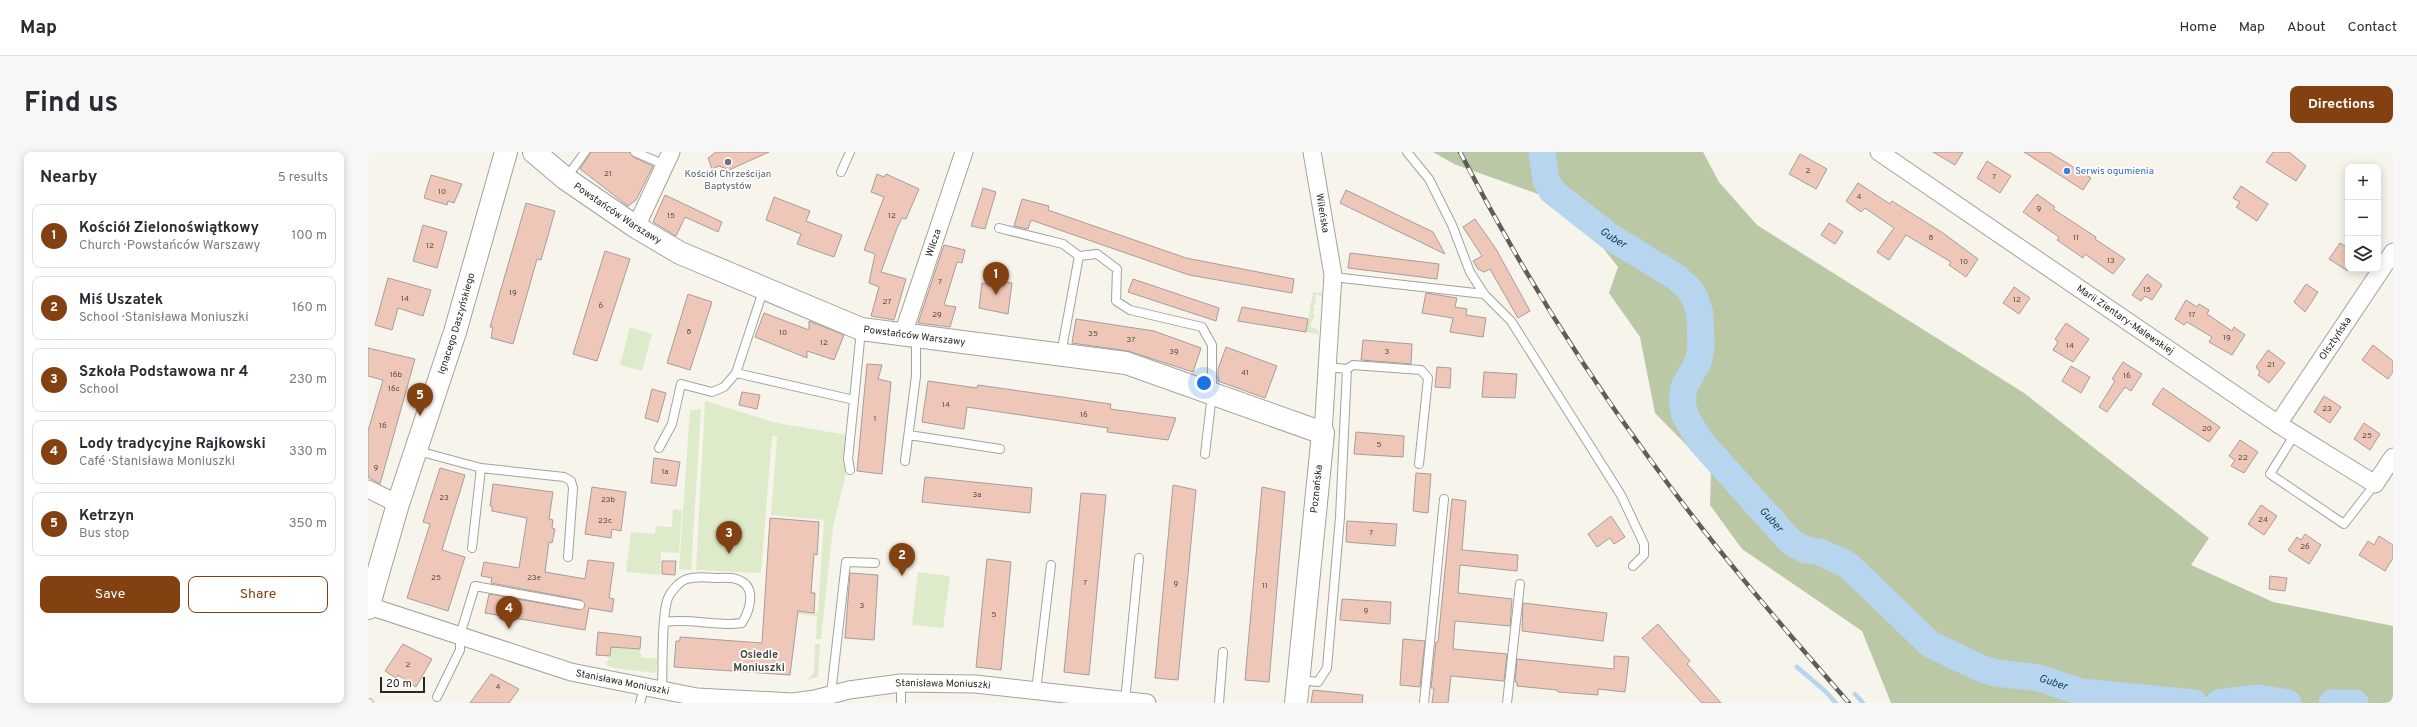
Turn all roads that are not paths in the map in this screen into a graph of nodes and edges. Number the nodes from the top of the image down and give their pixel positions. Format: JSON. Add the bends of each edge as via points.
{"nodes":[{"id":1,"x":585,"y":152,"type":"edge"},
{"id":2,"x":635,"y":152,"type":"edge"},
{"id":3,"x":850,"y":152,"type":"edge"},
{"id":4,"x":964,"y":152,"type":"edge"},
{"id":5,"x":1312,"y":152,"type":"edge"},
{"id":6,"x":1407,"y":152,"type":"edge"},
{"id":7,"x":1879,"y":152,"type":"edge"},
{"id":8,"x":536,"y":154,"type":"edge"},
{"id":9,"x":668,"y":159,"type":"edge"},
{"id":10,"x":503,"y":161,"type":"edge"},
{"id":11,"x":841,"y":172,"type":"dead end"},
{"id":12,"x":566,"y":179,"type":"junction"},
{"id":13,"x":636,"y":227,"type":"junction"},
{"id":14,"x":999,"y":228,"type":"dead end"},
{"id":15,"x":2393,"y":252,"type":"edge"},
{"id":16,"x":1079,"y":256,"type":"junction"},
{"id":17,"x":1333,"y":276,"type":"junction"},
{"id":18,"x":764,"y":287,"type":"junction"},
{"id":19,"x":1484,"y":294,"type":"junction"},
{"id":20,"x":862,"y":329,"type":"junction"},
{"id":21,"x":909,"y":334,"type":"junction"},
{"id":22,"x":1061,"y":355,"type":"junction"},
{"id":23,"x":1327,"y":368,"type":"junction"},
{"id":24,"x":1347,"y":369,"type":"junction"},
{"id":25,"x":736,"y":373,"type":"junction"},
{"id":26,"x":1212,"y":394,"type":"junction"},
{"id":27,"x":854,"y":400,"type":"junction"},
{"id":28,"x":2278,"y":424,"type":"junction"},
{"id":29,"x":1323,"y":433,"type":"junction"},
{"id":30,"x":2295,"y":434,"type":"junction"},
{"id":31,"x":909,"y":435,"type":"junction"},
{"id":32,"x":659,"y":448,"type":"dead end"},
{"id":33,"x":1000,"y":449,"type":"dead end"},
{"id":34,"x":418,"y":451,"type":"junction"},
{"id":35,"x":1205,"y":454,"type":"dead end"},
{"id":36,"x":2393,"y":456,"type":"edge"},
{"id":37,"x":905,"y":461,"type":"dead end"},
{"id":38,"x":1419,"y":464,"type":"dead end"},
{"id":39,"x":481,"y":468,"type":"junction"},
{"id":40,"x":850,"y":470,"type":"dead end"},
{"id":41,"x":2375,"y":484,"type":"junction"},
{"id":42,"x":368,"y":489,"type":"edge"},
{"id":43,"x":1444,"y":499,"type":"dead end"},
{"id":44,"x":398,"y":504,"type":"junction"},
{"id":45,"x":472,"y":548,"type":"dead end"},
{"id":46,"x":568,"y":557,"type":"dead end"},
{"id":47,"x":1139,"y":558,"type":"dead end"},
{"id":48,"x":875,"y":563,"type":"dead end"},
{"id":49,"x":1051,"y":565,"type":"dead end"},
{"id":50,"x":1633,"y":566,"type":"dead end"},
{"id":51,"x":372,"y":579,"type":"edge"},
{"id":52,"x":1520,"y":584,"type":"dead end"},
{"id":53,"x":580,"y":605,"type":"dead end"},
{"id":54,"x":368,"y":607,"type":"edge"},
{"id":55,"x":665,"y":622,"type":"junction"},
{"id":56,"x":460,"y":635,"type":"junction"},
{"id":57,"x":1223,"y":652,"type":"dead end"},
{"id":58,"x":1298,"y":680,"type":"junction"},
{"id":59,"x":901,"y":683,"type":"junction"},
{"id":60,"x":644,"y":686,"type":"junction"},
{"id":61,"x":662,"y":690,"type":"junction"},
{"id":62,"x":1036,"y":691,"type":"junction"},
{"id":63,"x":831,"y":694,"type":"junction"},
{"id":64,"x":437,"y":697,"type":"dead end"},
{"id":65,"x":814,"y":701,"type":"edge"},
{"id":66,"x":1125,"y":701,"type":"junction"},
{"id":67,"x":640,"y":703,"type":"edge"},
{"id":68,"x":901,"y":703,"type":"edge"},
{"id":69,"x":1147,"y":703,"type":"edge"},
{"id":70,"x":1219,"y":703,"type":"edge"},
{"id":71,"x":1296,"y":703,"type":"edge"},
{"id":72,"x":1424,"y":703,"type":"edge"},
{"id":73,"x":1507,"y":703,"type":"edge"}],
"edges":[{"from":1,"to":12,"type":"lane"},
{"from":2,"to":9,"type":"lane"},
{"from":3,"to":11,"type":"lane"},
{"from":4,"to":21,"type":"street","name":"Wilcza"},
{"from":5,"to":17,"type":"street","name":"Wileńska"},
{"from":6,"to":19,"type":"lane","via":[[1429,179],[1452,225],[1470,272]]},
{"from":7,"to":28,"type":"street","name":"Marii Zientary-Malewskiej"},
{"from":8,"to":10,"type":"street","name":"Powstańców Warszawy"},
{"from":8,"to":12,"type":"street","name":"Powstańców Warszawy"},
{"from":9,"to":13,"type":"street"},
{"from":10,"to":34,"type":"street","name":"Ignacego Daszyńskiego","via":[[455,332]]},
{"from":12,"to":13,"type":"street","name":"Powstańców Warszawy"},
{"from":13,"to":18,"type":"street","name":"Powstańców Warszawy","via":[[680,253]]},
{"from":14,"to":16,"type":"lane","via":[[1062,244]]},
{"from":15,"to":28,"type":"street","name":"Olsztyńska"},
{"from":16,"to":22,"type":"lane"},
{"from":16,"to":26,"type":"lane","via":[[1097,254],[1117,269],[1116,301],[1130,310],[1202,327],[1212,345]]},
{"from":17,"to":19,"type":"lane"},
{"from":17,"to":23,"type":"street","name":"Poznańska"},
{"from":18,"to":20,"type":"street","name":"Powstańców Warszawy"},
{"from":18,"to":25,"type":"lane"},
{"from":19,"to":50,"type":"lane","via":[[1511,321],[1621,495],[1644,544],[1644,555]]},
{"from":20,"to":21,"type":"street","name":"Powstańców Warszawy"},
{"from":20,"to":27,"type":"lane"},
{"from":21,"to":22,"type":"street","name":"Powstańców Warszawy"},
{"from":21,"to":31,"type":"lane","via":[[916,376]]},
{"from":22,"to":26,"type":"street","name":"Powstańców Warszawy","via":[[1126,363]]},
{"from":23,"to":24,"type":"lane"},
{"from":23,"to":29,"type":"street","name":"Poznańska"},
{"from":24,"to":38,"type":"lane","via":[[1353,365],[1421,370],[1428,378]]},
{"from":24,"to":58,"type":"lane","via":[[1340,517],[1327,668],[1318,682]]},
{"from":25,"to":27,"type":"lane"},
{"from":25,"to":32,"type":"lane","via":[[724,387],[712,392],[681,384],[672,424]]},
{"from":26,"to":29,"type":"street","name":"Powstańców Warszawy"},
{"from":26,"to":35,"type":"lane"},
{"from":27,"to":40,"type":"lane","via":[[848,458]]},
{"from":28,"to":30,"type":"street","name":"Marii Zientary-Malewskiej"},
{"from":29,"to":58,"type":"street","name":"Poznańska"},
{"from":30,"to":41,"type":"street","name":"Marii Zientary-Malewskiej"},
{"from":30,"to":41,"type":"lane","via":[[2270,474],[2344,524]]},
{"from":31,"to":33,"type":"lane"},
{"from":31,"to":37,"type":"lane"},
{"from":34,"to":39,"type":"lane"},
{"from":34,"to":44,"type":"street","name":"Ignacego Daszyńskiego"},
{"from":36,"to":41,"type":"street"},
{"from":39,"to":45,"type":"lane"},
{"from":39,"to":46,"type":"lane","via":[[572,480]]},
{"from":42,"to":44,"type":"street"},
{"from":43,"to":72,"type":"lane"},
{"from":44,"to":51,"type":"street","name":"Ignacego Daszyńskiego"},
{"from":47,"to":66,"type":"lane"},
{"from":48,"to":63,"type":"lane","via":[[846,562]]},
{"from":49,"to":62,"type":"lane"},
{"from":51,"to":54,"type":"street","name":"Ignacego Daszyńskiego"},
{"from":52,"to":73,"type":"lane"},
{"from":53,"to":56,"type":"lane","via":[[475,586]]},
{"from":54,"to":56,"type":"street","name":"Stanisława Moniuszki"},
{"from":55,"to":55,"type":"lane","via":[[678,620],[742,623],[751,603],[750,593],[742,582],[736,579],[687,579],[677,586],[668,598]]},
{"from":55,"to":61,"type":"lane"},
{"from":56,"to":60,"type":"street","name":"Stanisława Moniuszki","via":[[571,672]]},
{"from":56,"to":64,"type":"lane","via":[[460,650]]},
{"from":57,"to":70,"type":"lane"},
{"from":58,"to":71,"type":"street","name":"Poznańska"},
{"from":59,"to":62,"type":"street","name":"Stanisława Moniuszki","via":[[975,684]]},
{"from":59,"to":63,"type":"street","name":"Stanisława Moniuszki"},
{"from":59,"to":68,"type":"lane"},
{"from":60,"to":61,"type":"street","name":"Stanisława Moniuszki"},
{"from":60,"to":67,"type":"lane"},
{"from":61,"to":65,"type":"street","name":"Stanisława Moniuszki","via":[[697,697]]},
{"from":62,"to":66,"type":"street","name":"Stanisława Moniuszki"},
{"from":63,"to":65,"type":"street","name":"Stanisława Moniuszki"},
{"from":66,"to":69,"type":"street","name":"Stanisława Moniuszki"}]}
